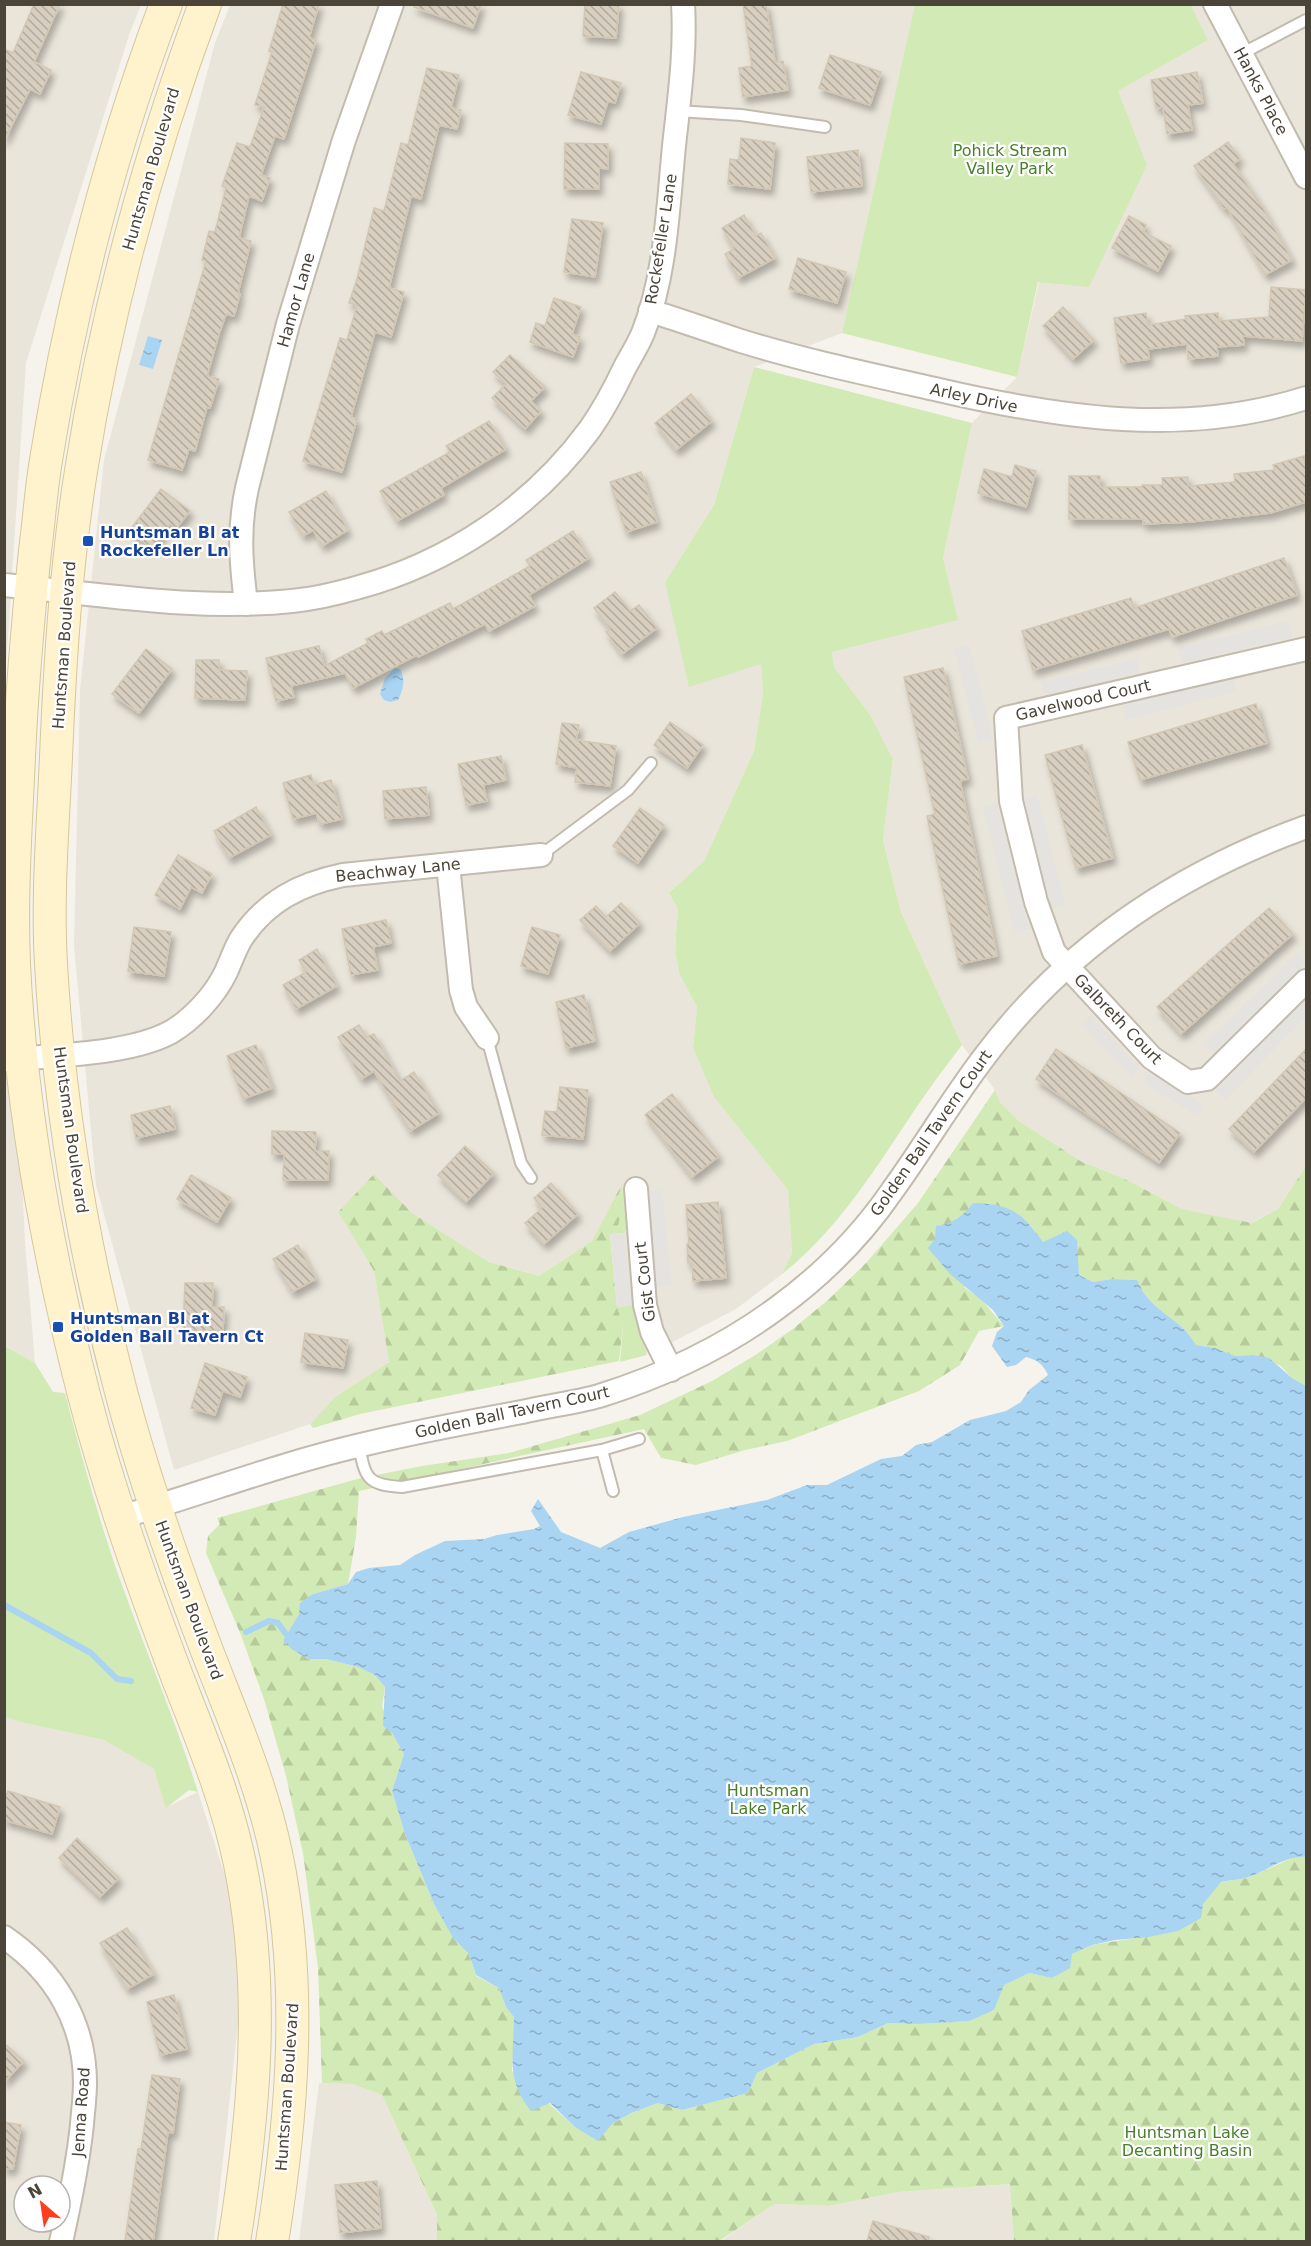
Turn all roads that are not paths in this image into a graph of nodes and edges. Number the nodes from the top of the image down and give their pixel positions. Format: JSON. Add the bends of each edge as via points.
{"nodes":[{"id":1,"x":166,"y":4,"type":"edge"},
{"id":2,"x":206,"y":4,"type":"edge"},
{"id":3,"x":392,"y":4,"type":"edge"},
{"id":4,"x":682,"y":4,"type":"edge"},
{"id":5,"x":1215,"y":4,"type":"edge"},
{"id":6,"x":1306,"y":20,"type":"edge"},
{"id":7,"x":1241,"y":54,"type":"junction"},
{"id":8,"x":677,"y":111,"type":"junction"},
{"id":9,"x":825,"y":128,"type":"dead end"},
{"id":10,"x":1306,"y":177,"type":"edge"},
{"id":11,"x":650,"y":311,"type":"junction"},
{"id":12,"x":1306,"y":398,"type":"edge"},
{"id":13,"x":18,"y":586,"type":"edge"},
{"id":14,"x":67,"y":592,"type":"junction"},
{"id":15,"x":246,"y":604,"type":"junction"},
{"id":16,"x":1306,"y":649,"type":"edge"},
{"id":17,"x":651,"y":763,"type":"dead end"},
{"id":18,"x":1306,"y":827,"type":"edge"},
{"id":19,"x":541,"y":855,"type":"joint"},
{"id":20,"x":448,"y":864,"type":"junction"},
{"id":21,"x":1066,"y":966,"type":"junction"},
{"id":22,"x":1306,"y":981,"type":"edge"},
{"id":23,"x":487,"y":1038,"type":"joint"},
{"id":24,"x":59,"y":1055,"type":"junction"},
{"id":25,"x":13,"y":1059,"type":"edge"},
{"id":26,"x":531,"y":1178,"type":"dead end"},
{"id":27,"x":636,"y":1189,"type":"dead end"},
{"id":28,"x":670,"y":1370,"type":"junction"},
{"id":29,"x":639,"y":1439,"type":"dead end"},
{"id":30,"x":359,"y":1446,"type":"junction"},
{"id":31,"x":602,"y":1450,"type":"junction"},
{"id":32,"x":613,"y":1491,"type":"dead end"},
{"id":33,"x":155,"y":1507,"type":"junction"},
{"id":34,"x":121,"y":1517,"type":"junction"},
{"id":35,"x":4,"y":1937,"type":"edge"},
{"id":36,"x":61,"y":2241,"type":"edge"},
{"id":37,"x":234,"y":2241,"type":"edge"},
{"id":38,"x":272,"y":2241,"type":"edge"}],
"edges":[{"from":1,"to":13,"type":"street","name":"Huntsman Boulevard","via":[[97,218],[69,332]]},
{"from":2,"to":14,"type":"street","name":"Huntsman Boulevard","via":[[175,86],[142,195],[105,340],[81,471]]},
{"from":3,"to":15,"type":"street","name":"Hamor Lane","via":[[344,140],[288,324],[247,489],[240,550]]},
{"from":4,"to":8,"type":"street","name":"Rockefeller Lane"},
{"from":5,"to":7,"type":"street","name":"Hanks Place"},
{"from":6,"to":7,"type":"lane"},
{"from":7,"to":10,"type":"street","name":"Hanks Place"},
{"from":8,"to":9,"type":"lane","via":[[741,114]]},
{"from":8,"to":11,"type":"street","name":"Rockefeller Lane","via":[[662,251]]},
{"from":11,"to":12,"type":"street","name":"Arley Drive","via":[[829,365],[1062,415],[1175,419],[1255,410]]},
{"from":11,"to":15,"type":"street","name":"Rockefeller Lane","via":[[608,402],[591,428],[547,479],[496,522],[435,558],[374,583],[294,601]]},
{"from":13,"to":14,"type":"street","name":"Rockefeller Lane"},
{"from":13,"to":25,"type":"street","name":"Huntsman Boulevard","via":[[22,680],[13,879]]},
{"from":14,"to":15,"type":"street","name":"Rockefeller Lane","via":[[192,604]]},
{"from":14,"to":24,"type":"street","name":"Huntsman Boulevard","via":[[50,879],[51,962]]},
{"from":16,"to":21,"type":"street","name":"Gavelwood Court","via":[[1006,718],[1013,812],[1036,902],[1054,952]]},
{"from":17,"to":19,"type":"lane","via":[[628,790]]},
{"from":18,"to":21,"type":"street","name":"Golden Ball Tavern Court","via":[[1258,845],[1191,878],[1120,923]]},
{"from":19,"to":20,"type":"street","name":"Beachway Lane"},
{"from":20,"to":23,"type":"street","via":[[461,990],[466,1007]]},
{"from":20,"to":24,"type":"street","name":"Beachway Lane","via":[[343,875],[314,881],[289,893],[255,921],[208,999],[171,1032],[124,1047]]},
{"from":21,"to":22,"type":"street","name":"Galbreth Court","via":[[1152,1058],[1188,1082],[1207,1079]]},
{"from":21,"to":28,"type":"street","name":"Golden Ball Tavern Court","via":[[986,1054],[891,1194],[838,1255],[795,1294],[741,1333]]},
{"from":23,"to":26,"type":"lane","via":[[521,1163]]},
{"from":24,"to":25,"type":"street","name":"Beachway Lane"},
{"from":24,"to":33,"type":"street","name":"Huntsman Boulevard","via":[[73,1163],[96,1284],[118,1381]]},
{"from":25,"to":34,"type":"street","name":"Huntsman Boulevard","via":[[84,1396]]},
{"from":27,"to":28,"type":"street","name":"Gist Court","via":[[645,1305],[652,1332]]},
{"from":28,"to":30,"type":"street","name":"Golden Ball Tavern Court","via":[[596,1397]]},
{"from":29,"to":31,"type":"lane"},
{"from":30,"to":31,"type":"lane","via":[[364,1472],[380,1486],[402,1487]]},
{"from":30,"to":33,"type":"street","name":"Golden Ball Tavern Court","via":[[305,1459]]},
{"from":31,"to":32,"type":"lane"},
{"from":33,"to":34,"type":"street","name":"Golden Ball Tavern Court"},
{"from":33,"to":38,"type":"street","name":"Huntsman Boulevard","via":[[246,1750],[264,1805],[284,1897],[290,1944],[292,2059]]},
{"from":34,"to":37,"type":"street","name":"Huntsman Boulevard","via":[[228,1815],[247,1903],[256,1995],[255,2058]]},
{"from":35,"to":36,"type":"street","name":"Jenna Road","via":[[38,1964],[54,1983],[69,2009],[84,2060],[78,2160]]}]}
